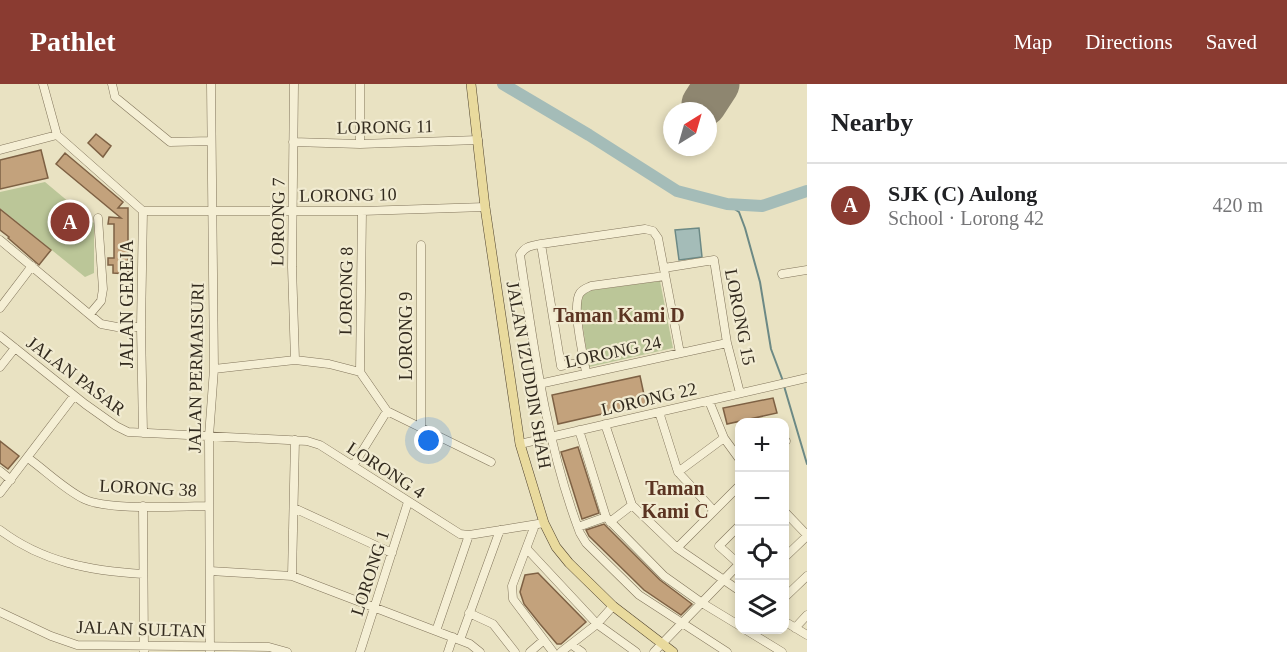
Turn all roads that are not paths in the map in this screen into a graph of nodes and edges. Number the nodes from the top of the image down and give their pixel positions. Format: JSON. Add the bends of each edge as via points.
{"nodes":[{"id":1,"x":43,"y":84,"type":"edge"},
{"id":2,"x":112,"y":84,"type":"edge"},
{"id":3,"x":211,"y":84,"type":"edge"},
{"id":4,"x":294,"y":84,"type":"edge"},
{"id":5,"x":360,"y":84,"type":"edge"},
{"id":6,"x":471,"y":84,"type":"edge"},
{"id":7,"x":57,"y":135,"type":"junction"},
{"id":8,"x":478,"y":140,"type":"junction"},
{"id":9,"x":211,"y":141,"type":"junction"},
{"id":10,"x":293,"y":142,"type":"junction"},
{"id":11,"x":360,"y":144,"type":"junction"},
{"id":12,"x":0,"y":150,"type":"edge"},
{"id":13,"x":484,"y":207,"type":"junction"},
{"id":14,"x":143,"y":211,"type":"junction"},
{"id":15,"x":211,"y":211,"type":"junction"},
{"id":16,"x":294,"y":211,"type":"junction"},
{"id":17,"x":362,"y":211,"type":"junction"},
{"id":18,"x":98,"y":218,"type":"dead end"},
{"id":19,"x":0,"y":240,"type":"edge"},
{"id":20,"x":540,"y":244,"type":"junction"},
{"id":21,"x":422,"y":245,"type":"dead end"},
{"id":22,"x":32,"y":267,"type":"junction"},
{"id":23,"x":807,"y":270,"type":"edge"},
{"id":24,"x":665,"y":272,"type":"junction"},
{"id":25,"x":782,"y":274,"type":"dead end"},
{"id":26,"x":0,"y":308,"type":"edge"},
{"id":27,"x":90,"y":314,"type":"junction"},
{"id":28,"x":141,"y":327,"type":"junction"},
{"id":29,"x":0,"y":336,"type":"edge"},
{"id":30,"x":727,"y":343,"type":"junction"},
{"id":31,"x":15,"y":348,"type":"junction"},
{"id":32,"x":680,"y":353,"type":"junction"},
{"id":33,"x":295,"y":360,"type":"junction"},
{"id":34,"x":584,"y":362,"type":"junction"},
{"id":35,"x":0,"y":367,"type":"edge"},
{"id":36,"x":214,"y":369,"type":"junction"},
{"id":37,"x":360,"y":372,"type":"junction"},
{"id":38,"x":586,"y":374,"type":"junction"},
{"id":39,"x":807,"y":378,"type":"edge"},
{"id":40,"x":539,"y":384,"type":"junction"},
{"id":41,"x":740,"y":393,"type":"junction"},
{"id":42,"x":74,"y":396,"type":"junction"},
{"id":43,"x":709,"y":401,"type":"junction"},
{"id":44,"x":387,"y":411,"type":"junction"},
{"id":45,"x":660,"y":412,"type":"junction"},
{"id":46,"x":606,"y":424,"type":"junction"},
{"id":47,"x":421,"y":428,"type":"junction"},
{"id":48,"x":579,"y":430,"type":"junction"},
{"id":49,"x":143,"y":433,"type":"junction"},
{"id":50,"x":209,"y":436,"type":"junction"},
{"id":51,"x":550,"y":437,"type":"junction"},
{"id":52,"x":724,"y":438,"type":"junction"},
{"id":53,"x":295,"y":440,"type":"junction"},
{"id":54,"x":520,"y":444,"type":"junction"},
{"id":55,"x":735,"y":451,"type":"edge"},
{"id":56,"x":28,"y":458,"type":"junction"},
{"id":57,"x":491,"y":462,"type":"dead end"},
{"id":58,"x":353,"y":466,"type":"junction"},
{"id":59,"x":0,"y":471,"type":"edge"},
{"id":60,"x":678,"y":472,"type":"junction"},
{"id":61,"x":11,"y":480,"type":"junction"},
{"id":62,"x":735,"y":490,"type":"edge"},
{"id":63,"x":0,"y":493,"type":"edge"},
{"id":64,"x":408,"y":502,"type":"junction"},
{"id":65,"x":143,"y":506,"type":"junction"},
{"id":66,"x":209,"y":506,"type":"junction"},
{"id":67,"x":632,"y":506,"type":"junction"},
{"id":68,"x":294,"y":508,"type":"junction"},
{"id":69,"x":714,"y":511,"type":"junction"},
{"id":70,"x":789,"y":517,"type":"edge"},
{"id":71,"x":608,"y":519,"type":"junction"},
{"id":72,"x":539,"y":524,"type":"junction"},
{"id":73,"x":578,"y":527,"type":"junction"},
{"id":74,"x":0,"y":530,"type":"edge"},
{"id":75,"x":500,"y":530,"type":"junction"},
{"id":76,"x":735,"y":530,"type":"edge"},
{"id":77,"x":807,"y":535,"type":"edge"},
{"id":78,"x":469,"y":536,"type":"junction"},
{"id":79,"x":677,"y":548,"type":"junction"},
{"id":80,"x":527,"y":549,"type":"junction"},
{"id":81,"x":392,"y":553,"type":"junction"},
{"id":82,"x":789,"y":553,"type":"edge"},
{"id":83,"x":735,"y":560,"type":"edge"},
{"id":84,"x":735,"y":568,"type":"edge"},
{"id":85,"x":210,"y":571,"type":"junction"},
{"id":86,"x":143,"y":574,"type":"junction"},
{"id":87,"x":292,"y":576,"type":"junction"},
{"id":88,"x":807,"y":576,"type":"edge"},
{"id":89,"x":724,"y":581,"type":"junction"},
{"id":90,"x":735,"y":588,"type":"edge"},
{"id":91,"x":789,"y":593,"type":"edge"},
{"id":92,"x":702,"y":603,"type":"junction"},
{"id":93,"x":613,"y":606,"type":"junction"},
{"id":94,"x":375,"y":607,"type":"junction"},
{"id":95,"x":469,"y":613,"type":"junction"},
{"id":96,"x":1,"y":614,"type":"edge"},
{"id":97,"x":807,"y":615,"type":"edge"},
{"id":98,"x":682,"y":623,"type":"junction"},
{"id":99,"x":735,"y":623,"type":"edge"},
{"id":100,"x":597,"y":624,"type":"junction"},
{"id":101,"x":789,"y":624,"type":"edge"},
{"id":102,"x":795,"y":628,"type":"junction"},
{"id":103,"x":436,"y":631,"type":"junction"},
{"id":104,"x":753,"y":634,"type":"edge"},
{"id":105,"x":807,"y":635,"type":"edge"},
{"id":106,"x":456,"y":638,"type":"junction"},
{"id":107,"x":544,"y":640,"type":"junction"},
{"id":108,"x":662,"y":644,"type":"junction"},
{"id":109,"x":572,"y":645,"type":"junction"},
{"id":110,"x":144,"y":649,"type":"edge"},
{"id":111,"x":210,"y":649,"type":"edge"},
{"id":112,"x":287,"y":652,"type":"edge"},
{"id":113,"x":360,"y":652,"type":"edge"},
{"id":114,"x":448,"y":652,"type":"edge"},
{"id":115,"x":480,"y":652,"type":"edge"},
{"id":116,"x":515,"y":652,"type":"edge"},
{"id":117,"x":530,"y":652,"type":"edge"},
{"id":118,"x":553,"y":652,"type":"edge"},
{"id":119,"x":561,"y":652,"type":"edge"},
{"id":120,"x":582,"y":652,"type":"edge"},
{"id":121,"x":636,"y":652,"type":"edge"},
{"id":122,"x":654,"y":652,"type":"edge"},
{"id":123,"x":673,"y":652,"type":"edge"},
{"id":124,"x":727,"y":652,"type":"edge"},
{"id":125,"x":782,"y":652,"type":"edge"}],
"edges":[{"from":1,"to":7,"type":"street"},
{"from":2,"to":9,"type":"street","via":[[115,98],[170,142]]},
{"from":3,"to":9,"type":"street","name":"JALAN PERMAISURI"},
{"from":4,"to":10,"type":"street","name":"LORONG 7"},
{"from":5,"to":11,"type":"street"},
{"from":6,"to":8,"type":"main road","name":"JALAN IZUDDIN SHAH"},
{"from":7,"to":12,"type":"street"},
{"from":7,"to":14,"type":"street"},
{"from":8,"to":11,"type":"street","name":"LORONG 11"},
{"from":8,"to":13,"type":"main road","name":"JALAN IZUDDIN SHAH"},
{"from":9,"to":15,"type":"street","name":"JALAN PERMAISURI"},
{"from":10,"to":11,"type":"street","name":"LORONG 11"},
{"from":10,"to":16,"type":"street","name":"LORONG 7"},
{"from":13,"to":17,"type":"street","name":"LORONG 10"},
{"from":13,"to":54,"type":"main road","name":"JALAN IZUDDIN SHAH"},
{"from":14,"to":15,"type":"street","name":"LORONG 10"},
{"from":14,"to":28,"type":"street","name":"JALAN GEREJA"},
{"from":15,"to":16,"type":"street","name":"LORONG 10"},
{"from":15,"to":36,"type":"street","name":"JALAN PERMAISURI"},
{"from":16,"to":17,"type":"street","name":"LORONG 10"},
{"from":16,"to":33,"type":"street","name":"LORONG 7"},
{"from":17,"to":37,"type":"street","name":"LORONG 8"},
{"from":18,"to":27,"type":"street","via":[[103,289]]},
{"from":19,"to":22,"type":"street"},
{"from":20,"to":24,"type":"street","via":[[645,229],[658,238]]},
{"from":20,"to":34,"type":"street","via":[[561,366]]},
{"from":20,"to":40,"type":"street","via":[[527,246],[520,255]]},
{"from":21,"to":47,"type":"street","name":"LORONG 9"},
{"from":22,"to":26,"type":"street"},
{"from":22,"to":27,"type":"street"},
{"from":23,"to":25,"type":"street"},
{"from":24,"to":30,"type":"street","name":"LORONG 15","via":[[714,260]]},
{"from":24,"to":32,"type":"street"},
{"from":24,"to":34,"type":"street","via":[[584,288],[577,300]]},
{"from":27,"to":28,"type":"street","via":[[101,324]]},
{"from":28,"to":49,"type":"street","name":"JALAN GEREJA"},
{"from":29,"to":31,"type":"street","name":"JALAN PASAR"},
{"from":30,"to":32,"type":"street","name":"LORONG 24"},
{"from":30,"to":41,"type":"street","name":"LORONG 15"},
{"from":31,"to":35,"type":"street"},
{"from":31,"to":42,"type":"street","name":"JALAN PASAR"},
{"from":32,"to":38,"type":"street","name":"LORONG 24"},
{"from":33,"to":36,"type":"street"},
{"from":33,"to":37,"type":"street"},
{"from":34,"to":38,"type":"street"},
{"from":36,"to":50,"type":"street","name":"JALAN PERMAISURI"},
{"from":37,"to":44,"type":"street"},
{"from":38,"to":40,"type":"street","name":"LORONG 24"},
{"from":39,"to":41,"type":"street","name":"LORONG 22"},
{"from":40,"to":51,"type":"street"},
{"from":41,"to":43,"type":"street","name":"LORONG 22"},
{"from":42,"to":49,"type":"street","name":"JALAN PASAR","via":[[116,426]]},
{"from":42,"to":56,"type":"street"},
{"from":43,"to":45,"type":"street","name":"LORONG 22"},
{"from":43,"to":52,"type":"street"},
{"from":44,"to":47,"type":"street"},
{"from":44,"to":58,"type":"street"},
{"from":45,"to":46,"type":"street","name":"LORONG 22"},
{"from":45,"to":60,"type":"street"},
{"from":46,"to":48,"type":"street","name":"LORONG 22"},
{"from":46,"to":67,"type":"street"},
{"from":47,"to":57,"type":"street"},
{"from":48,"to":51,"type":"street","name":"LORONG 22"},
{"from":48,"to":71,"type":"street"},
{"from":49,"to":50,"type":"street","name":"JALAN PASAR"},
{"from":50,"to":53,"type":"street","name":"LORONG 4"},
{"from":50,"to":66,"type":"street","name":"JALAN PERMAISURI"},
{"from":51,"to":54,"type":"street","name":"LORONG 22"},
{"from":51,"to":73,"type":"street"},
{"from":52,"to":55,"type":"street"},
{"from":52,"to":60,"type":"street"},
{"from":53,"to":58,"type":"street","name":"LORONG 4","via":[[320,446]]},
{"from":53,"to":68,"type":"street"},
{"from":54,"to":72,"type":"main road","name":"JALAN IZUDDIN SHAH"},
{"from":56,"to":61,"type":"street"},
{"from":56,"to":65,"type":"street","name":"LORONG 38","via":[[84,499]]},
{"from":58,"to":64,"type":"street","name":"LORONG 4"},
{"from":59,"to":61,"type":"street"},
{"from":60,"to":69,"type":"street"},
{"from":61,"to":63,"type":"street"},
{"from":62,"to":69,"type":"street"},
{"from":64,"to":78,"type":"street","name":"LORONG 4","via":[[455,532]]},
{"from":64,"to":81,"type":"street","name":"LORONG 1"},
{"from":65,"to":66,"type":"street","name":"LORONG 38"},
{"from":65,"to":86,"type":"street"},
{"from":66,"to":85,"type":"street","name":"JALAN PERMAISURI"},
{"from":67,"to":71,"type":"street"},
{"from":67,"to":79,"type":"street"},
{"from":68,"to":81,"type":"street"},
{"from":68,"to":87,"type":"street"},
{"from":69,"to":79,"type":"street"},
{"from":70,"to":77,"type":"street"},
{"from":71,"to":73,"type":"street"},
{"from":71,"to":92,"type":"street","via":[[664,576]]},
{"from":72,"to":75,"type":"street"},
{"from":72,"to":80,"type":"street"},
{"from":72,"to":93,"type":"main road","name":"JALAN IZUDDIN SHAH","via":[[569,563]]},
{"from":73,"to":98,"type":"street","via":[[586,543],[639,595]]},
{"from":74,"to":86,"type":"street","via":[[37,551],[74,565]]},
{"from":75,"to":78,"type":"street"},
{"from":75,"to":95,"type":"street"},
{"from":76,"to":83,"type":"street","via":[[719,546]]},
{"from":77,"to":82,"type":"street"},
{"from":78,"to":103,"type":"street"},
{"from":79,"to":89,"type":"street"},
{"from":80,"to":100,"type":"street"},
{"from":80,"to":107,"type":"street","via":[[511,593]]},
{"from":81,"to":94,"type":"street","name":"LORONG 1"},
{"from":84,"to":89,"type":"street"},
{"from":85,"to":87,"type":"street"},
{"from":85,"to":111,"type":"street","name":"JALAN PERMAISURI"},
{"from":86,"to":110,"type":"street"},
{"from":87,"to":94,"type":"street"},
{"from":88,"to":91,"type":"street"},
{"from":89,"to":90,"type":"street"},
{"from":89,"to":92,"type":"street"},
{"from":92,"to":98,"type":"street"},
{"from":92,"to":99,"type":"street"},
{"from":93,"to":100,"type":"street"},
{"from":93,"to":108,"type":"main road","name":"JALAN IZUDDIN SHAH"},
{"from":94,"to":103,"type":"street"},
{"from":94,"to":113,"type":"street","name":"LORONG 1"},
{"from":95,"to":106,"type":"street"},
{"from":95,"to":116,"type":"street","via":[[493,624]]},
{"from":96,"to":110,"type":"street","name":"JALAN SULTAN","via":[[77,645]]},
{"from":97,"to":102,"type":"street"},
{"from":98,"to":108,"type":"street"},
{"from":98,"to":124,"type":"street"},
{"from":100,"to":109,"type":"street"},
{"from":100,"to":121,"type":"street"},
{"from":101,"to":102,"type":"street"},
{"from":102,"to":105,"type":"street"},
{"from":103,"to":106,"type":"street"},
{"from":104,"to":125,"type":"street"},
{"from":106,"to":114,"type":"street"},
{"from":106,"to":115,"type":"street"},
{"from":107,"to":117,"type":"street"},
{"from":107,"to":118,"type":"street"},
{"from":108,"to":122,"type":"street"},
{"from":108,"to":123,"type":"main road","name":"JALAN IZUDDIN SHAH"},
{"from":109,"to":119,"type":"street"},
{"from":109,"to":120,"type":"street"},
{"from":110,"to":111,"type":"street","name":"JALAN SULTAN"},
{"from":111,"to":112,"type":"street","name":"JALAN SULTAN","via":[[268,647]]}]}
